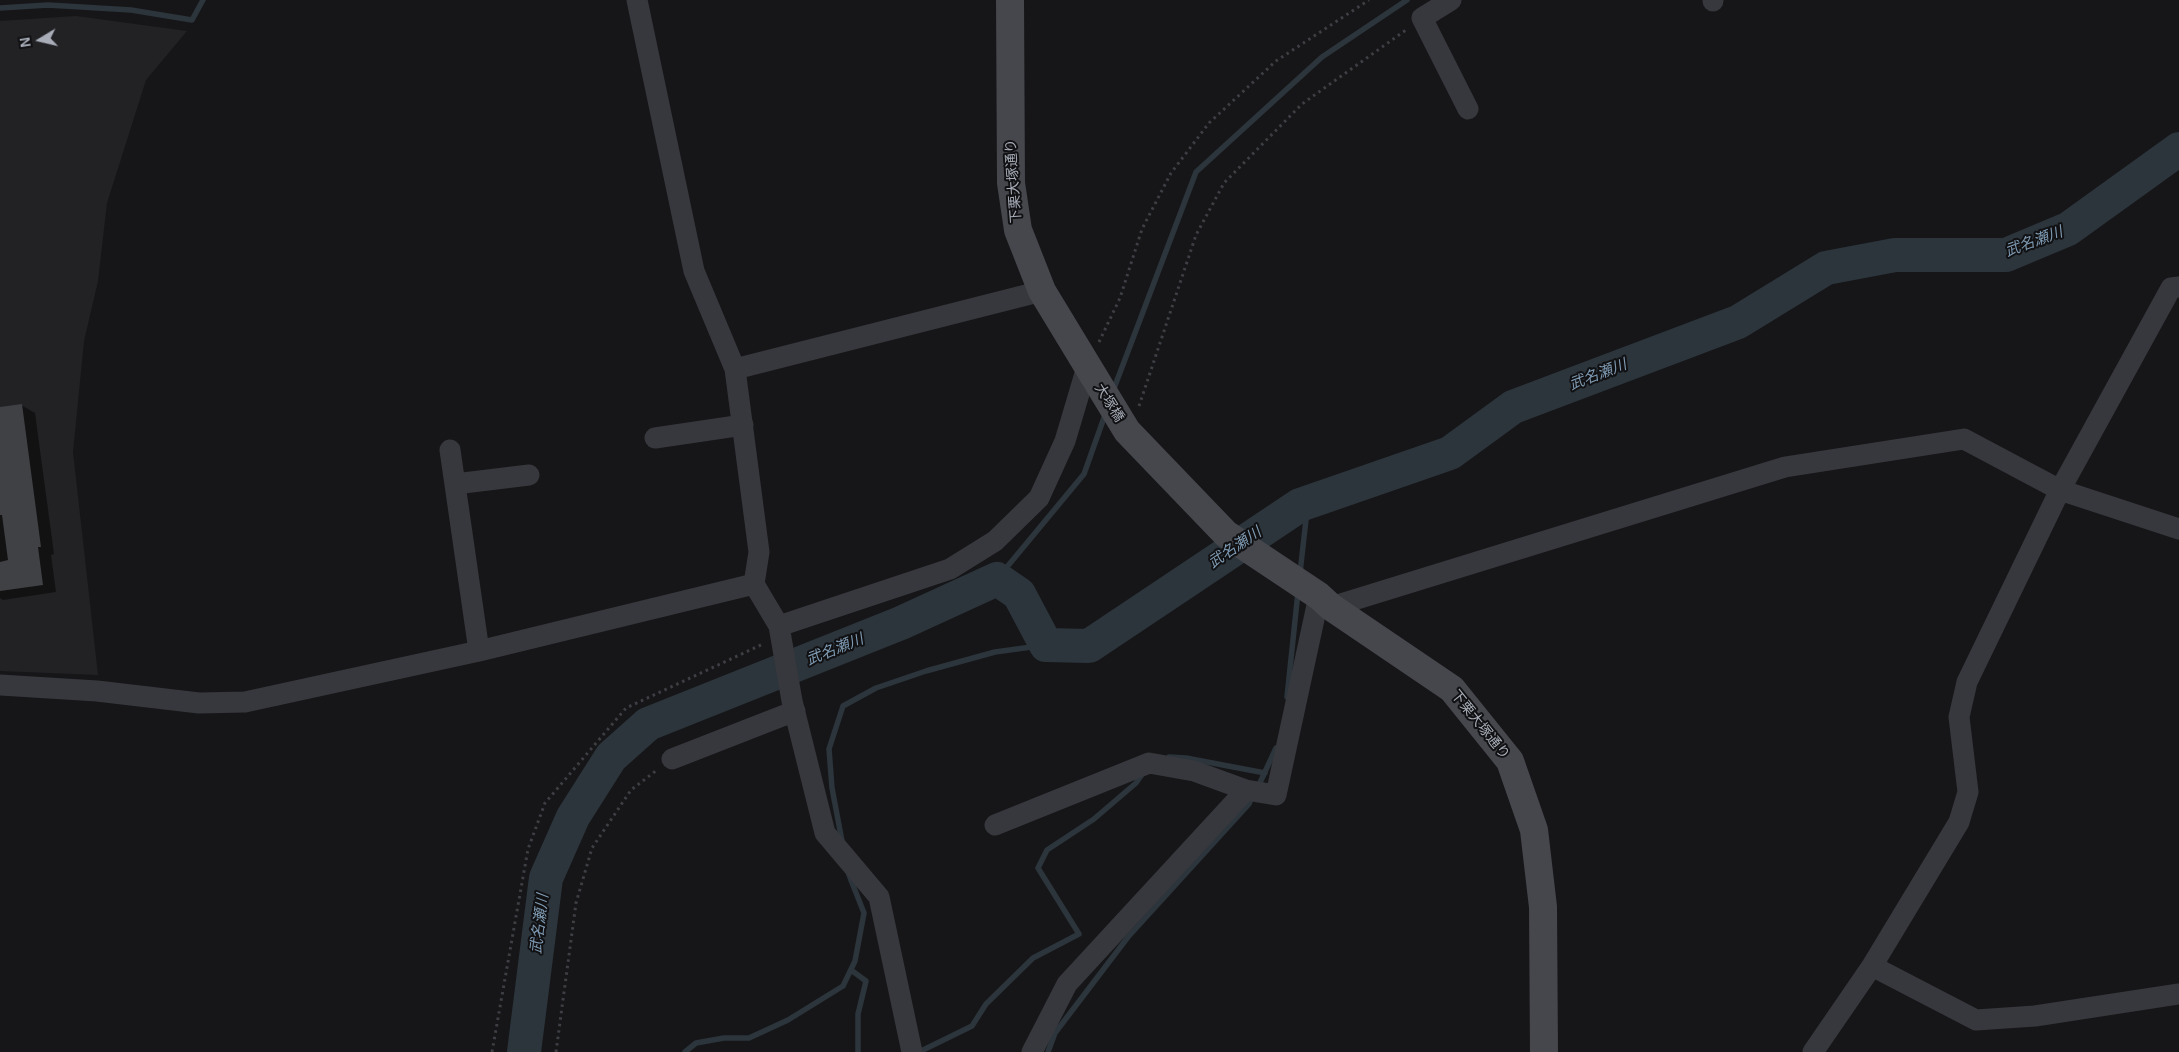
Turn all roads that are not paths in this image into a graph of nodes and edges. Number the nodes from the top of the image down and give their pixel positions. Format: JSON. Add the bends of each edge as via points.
{"nodes":[{"id":1,"x":637,"y":0,"type":"edge"},
{"id":2,"x":1010,"y":0,"type":"edge"},
{"id":3,"x":1451,"y":0,"type":"edge"},
{"id":4,"x":1468,"y":109,"type":"dead end"},
{"id":5,"x":2179,"y":287,"type":"edge"},
{"id":6,"x":1042,"y":291,"type":"junction"},
{"id":7,"x":735,"y":369,"type":"junction"},
{"id":8,"x":1089,"y":371,"type":"junction"},
{"id":9,"x":743,"y":425,"type":"junction"},
{"id":10,"x":655,"y":438,"type":"dead end"},
{"id":11,"x":450,"y":450,"type":"dead end"},
{"id":12,"x":529,"y":475,"type":"dead end"},
{"id":13,"x":455,"y":484,"type":"junction"},
{"id":14,"x":2060,"y":490,"type":"junction"},
{"id":15,"x":2179,"y":530,"type":"edge"},
{"id":16,"x":1226,"y":534,"type":"joint"},
{"id":17,"x":754,"y":584,"type":"junction"},
{"id":18,"x":1325,"y":602,"type":"junction"},
{"id":19,"x":780,"y":635,"type":"junction"},
{"id":20,"x":479,"y":651,"type":"junction"},
{"id":21,"x":0,"y":685,"type":"edge"},
{"id":22,"x":793,"y":706,"type":"junction"},
{"id":23,"x":672,"y":759,"type":"road end"},
{"id":24,"x":1246,"y":790,"type":"junction"},
{"id":25,"x":995,"y":825,"type":"dead end"},
{"id":26,"x":1872,"y":966,"type":"junction"},
{"id":27,"x":2179,"y":994,"type":"edge"},
{"id":28,"x":912,"y":1052,"type":"edge"},
{"id":29,"x":1032,"y":1052,"type":"edge"},
{"id":30,"x":1544,"y":1052,"type":"edge"},
{"id":31,"x":1813,"y":1052,"type":"edge"}],
"edges":[{"from":1,"to":7,"type":"street","via":[[694,271]]},
{"from":2,"to":6,"type":"street","name":"下栗大塚通り","via":[[1012,183],[1018,230]]},
{"from":3,"to":4,"type":"street","via":[[1422,18]]},
{"from":5,"to":14,"type":"street","via":[[2171,288]]},
{"from":6,"to":7,"type":"street"},
{"from":6,"to":8,"type":"street","name":"下栗大塚通り"},
{"from":7,"to":9,"type":"street"},
{"from":8,"to":16,"type":"street","name":"大塚橋","via":[[1130,434]]},
{"from":8,"to":19,"type":"street","via":[[1065,442],[1039,498],[995,541],[950,569]]},
{"from":9,"to":10,"type":"street"},
{"from":9,"to":17,"type":"street","via":[[759,552]]},
{"from":11,"to":13,"type":"street"},
{"from":12,"to":13,"type":"street"},
{"from":13,"to":20,"type":"street"},
{"from":14,"to":15,"type":"street"},
{"from":14,"to":18,"type":"street","via":[[1964,439],[1785,466]]},
{"from":14,"to":26,"type":"street","via":[[1966,682],[1960,717],[1968,792],[1959,822]]},
{"from":16,"to":18,"type":"street","name":"下栗大塚通り"},
{"from":17,"to":19,"type":"street"},
{"from":17,"to":20,"type":"street"},
{"from":18,"to":24,"type":"street","via":[[1276,796]]},
{"from":18,"to":30,"type":"street","name":"下栗大塚通り","via":[[1452,689],[1510,761],[1534,830],[1540,878]]},
{"from":19,"to":22,"type":"street"},
{"from":20,"to":21,"type":"street","via":[[245,702],[199,704],[97,691]]},
{"from":22,"to":23,"type":"street"},
{"from":22,"to":28,"type":"street","via":[[825,833],[879,897]]},
{"from":24,"to":25,"type":"street","via":[[1194,771],[1149,763]]},
{"from":24,"to":29,"type":"street","via":[[1067,984]]},
{"from":26,"to":27,"type":"street","via":[[1976,1020],[2035,1016]]},
{"from":26,"to":31,"type":"street"}]}
